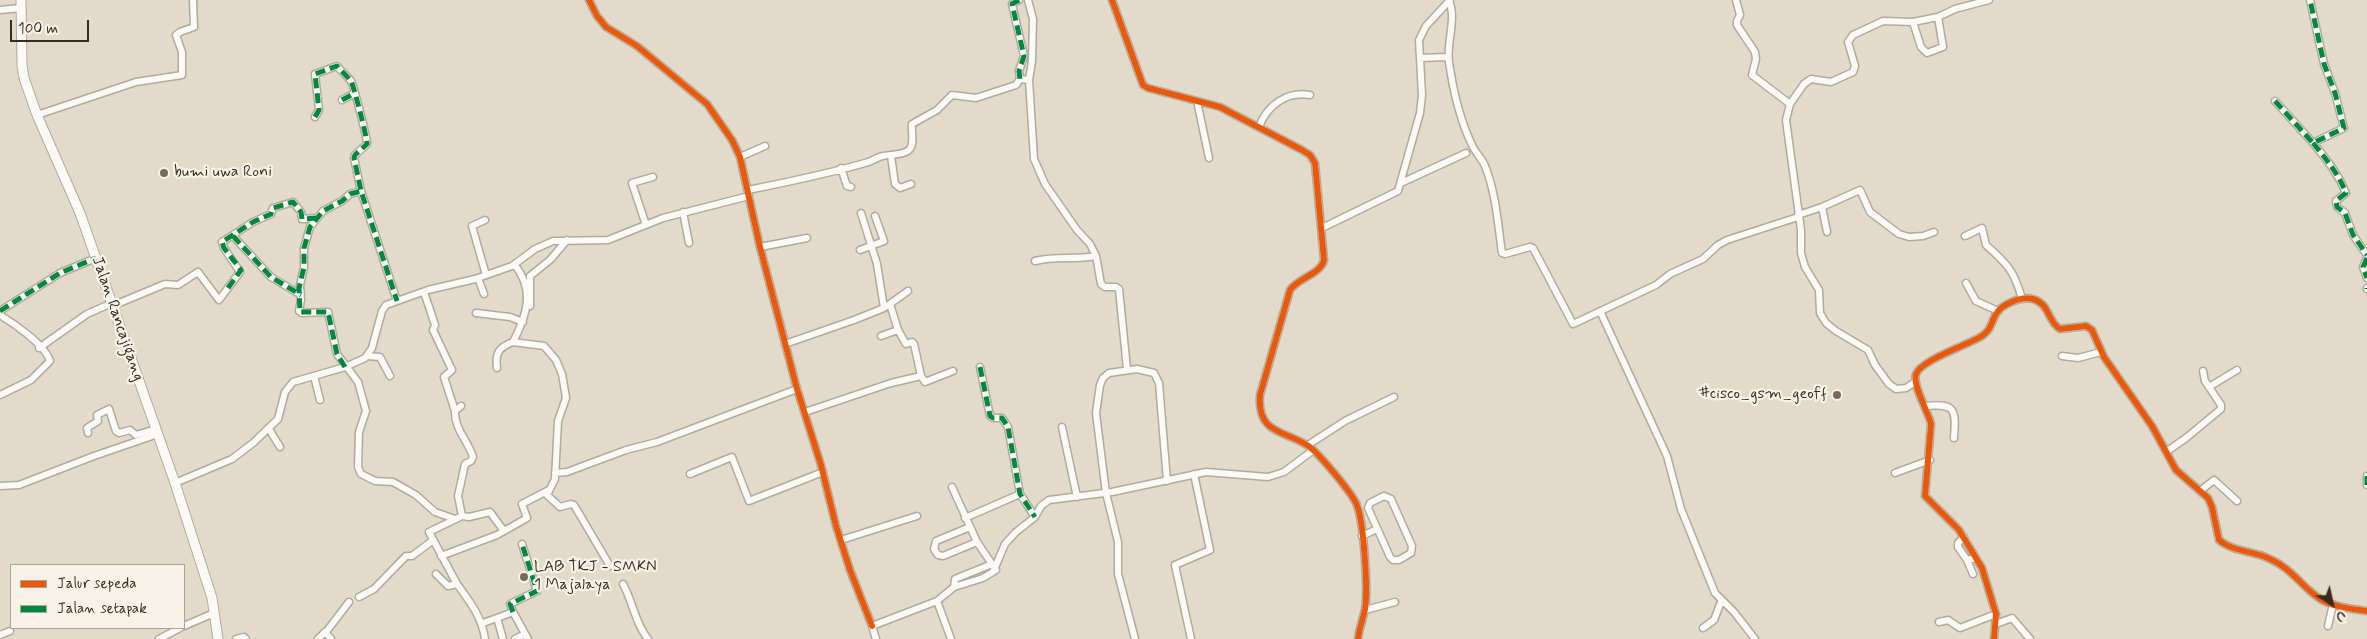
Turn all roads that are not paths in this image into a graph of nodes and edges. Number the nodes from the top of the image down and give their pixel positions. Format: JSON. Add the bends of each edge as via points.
{"nodes":[{"id":1,"x":193,"y":0,"type":"edge"},
{"id":2,"x":589,"y":0,"type":"edge"},
{"id":3,"x":1019,"y":0,"type":"edge"},
{"id":4,"x":1028,"y":0,"type":"edge"},
{"id":5,"x":1112,"y":0,"type":"edge"},
{"id":6,"x":1449,"y":0,"type":"edge"},
{"id":7,"x":1736,"y":0,"type":"edge"},
{"id":8,"x":1989,"y":0,"type":"edge"},
{"id":9,"x":2311,"y":0,"type":"edge"},
{"id":10,"x":21,"y":4,"type":"edge"},
{"id":11,"x":0,"y":10,"type":"edge"},
{"id":12,"x":1938,"y":17,"type":"junction"},
{"id":13,"x":1913,"y":22,"type":"junction"},
{"id":14,"x":1448,"y":57,"type":"junction"},
{"id":15,"x":1420,"y":58,"type":"junction"},
{"id":16,"x":1020,"y":79,"type":"junction"},
{"id":17,"x":1029,"y":80,"type":"junction"},
{"id":18,"x":355,"y":93,"type":"junction"},
{"id":19,"x":1310,"y":95,"type":"dead end"},
{"id":20,"x":342,"y":100,"type":"dead end"},
{"id":21,"x":1197,"y":101,"type":"junction"},
{"id":22,"x":2275,"y":101,"type":"dead end"},
{"id":23,"x":1790,"y":104,"type":"junction"},
{"id":24,"x":37,"y":115,"type":"junction"},
{"id":25,"x":315,"y":117,"type":"dead end"},
{"id":26,"x":1259,"y":127,"type":"junction"},
{"id":27,"x":2313,"y":143,"type":"junction"},
{"id":28,"x":765,"y":146,"type":"dead end"},
{"id":29,"x":1466,"y":153,"type":"dead end"},
{"id":30,"x":891,"y":156,"type":"junction"},
{"id":31,"x":740,"y":157,"type":"junction"},
{"id":32,"x":1209,"y":158,"type":"dead end"},
{"id":33,"x":841,"y":168,"type":"junction"},
{"id":34,"x":653,"y":177,"type":"dead end"},
{"id":35,"x":1401,"y":183,"type":"junction"},
{"id":36,"x":911,"y":184,"type":"dead end"},
{"id":37,"x":851,"y":187,"type":"dead end"},
{"id":38,"x":361,"y":191,"type":"junction"},
{"id":39,"x":749,"y":193,"type":"junction"},
{"id":40,"x":1822,"y":207,"type":"junction"},
{"id":41,"x":683,"y":212,"type":"junction"},
{"id":42,"x":861,"y":213,"type":"dead end"},
{"id":43,"x":875,"y":216,"type":"dead end"},
{"id":44,"x":1798,"y":216,"type":"junction"},
{"id":45,"x":316,"y":218,"type":"junction"},
{"id":46,"x":485,"y":220,"type":"dead end"},
{"id":47,"x":646,"y":225,"type":"junction"},
{"id":48,"x":1322,"y":228,"type":"junction"},
{"id":49,"x":1827,"y":232,"type":"dead end"},
{"id":50,"x":1934,"y":232,"type":"dead end"},
{"id":51,"x":233,"y":236,"type":"junction"},
{"id":52,"x":1965,"y":236,"type":"dead end"},
{"id":53,"x":807,"y":238,"type":"dead end"},
{"id":54,"x":567,"y":240,"type":"junction"},
{"id":55,"x":689,"y":243,"type":"dead end"},
{"id":56,"x":760,"y":247,"type":"junction"},
{"id":57,"x":870,"y":247,"type":"junction"},
{"id":58,"x":860,"y":250,"type":"dead end"},
{"id":59,"x":1096,"y":256,"type":"junction"},
{"id":60,"x":2367,"y":256,"type":"edge"},
{"id":61,"x":96,"y":258,"type":"junction"},
{"id":62,"x":1035,"y":261,"type":"dead end"},
{"id":63,"x":515,"y":265,"type":"junction"},
{"id":64,"x":486,"y":275,"type":"junction"},
{"id":65,"x":478,"y":278,"type":"junction"},
{"id":66,"x":2367,"y":278,"type":"edge"},
{"id":67,"x":1966,"y":283,"type":"dead end"},
{"id":68,"x":908,"y":291,"type":"dead end"},
{"id":69,"x":424,"y":292,"type":"junction"},
{"id":70,"x":484,"y":294,"type":"dead end"},
{"id":71,"x":301,"y":295,"type":"junction"},
{"id":72,"x":2022,"y":299,"type":"junction"},
{"id":73,"x":397,"y":301,"type":"junction"},
{"id":74,"x":890,"y":304,"type":"junction"},
{"id":75,"x":112,"y":305,"type":"junction"},
{"id":76,"x":530,"y":308,"type":"dead end"},
{"id":77,"x":884,"y":308,"type":"junction"},
{"id":78,"x":1600,"y":311,"type":"junction"},
{"id":79,"x":1998,"y":311,"type":"junction"},
{"id":80,"x":476,"y":312,"type":"dead end"},
{"id":81,"x":0,"y":313,"type":"edge"},
{"id":82,"x":523,"y":322,"type":"junction"},
{"id":83,"x":898,"y":330,"type":"junction"},
{"id":84,"x":881,"y":336,"type":"dead end"},
{"id":85,"x":514,"y":342,"type":"junction"},
{"id":86,"x":785,"y":344,"type":"junction"},
{"id":87,"x":39,"y":348,"type":"junction"},
{"id":88,"x":2101,"y":352,"type":"junction"},
{"id":89,"x":367,"y":356,"type":"junction"},
{"id":90,"x":2062,"y":356,"type":"dead end"},
{"id":91,"x":345,"y":367,"type":"junction"},
{"id":92,"x":980,"y":367,"type":"dead end"},
{"id":93,"x":497,"y":368,"type":"dead end"},
{"id":94,"x":1127,"y":369,"type":"junction"},
{"id":95,"x":2237,"y":370,"type":"dead end"},
{"id":96,"x":953,"y":371,"type":"dead end"},
{"id":97,"x":2203,"y":371,"type":"dead end"},
{"id":98,"x":314,"y":376,"type":"junction"},
{"id":99,"x":390,"y":376,"type":"dead end"},
{"id":100,"x":921,"y":376,"type":"junction"},
{"id":101,"x":1915,"y":382,"type":"junction"},
{"id":102,"x":2209,"y":387,"type":"junction"},
{"id":103,"x":797,"y":389,"type":"junction"},
{"id":104,"x":0,"y":395,"type":"edge"},
{"id":105,"x":1394,"y":398,"type":"dead end"},
{"id":106,"x":320,"y":400,"type":"dead end"},
{"id":107,"x":461,"y":406,"type":"dead end"},
{"id":108,"x":1926,"y":406,"type":"junction"},
{"id":109,"x":455,"y":411,"type":"junction"},
{"id":110,"x":805,"y":412,"type":"junction"},
{"id":111,"x":1062,"y":427,"type":"dead end"},
{"id":112,"x":269,"y":429,"type":"junction"},
{"id":113,"x":157,"y":431,"type":"junction"},
{"id":114,"x":88,"y":433,"type":"dead end"},
{"id":115,"x":1954,"y":438,"type":"dead end"},
{"id":116,"x":280,"y":447,"type":"dead end"},
{"id":117,"x":1310,"y":448,"type":"junction"},
{"id":118,"x":2166,"y":452,"type":"junction"},
{"id":119,"x":1930,"y":460,"type":"junction"},
{"id":120,"x":823,"y":472,"type":"junction"},
{"id":121,"x":555,"y":473,"type":"junction"},
{"id":122,"x":1895,"y":473,"type":"dead end"},
{"id":123,"x":690,"y":474,"type":"dead end"},
{"id":124,"x":1194,"y":474,"type":"junction"},
{"id":125,"x":2367,"y":476,"type":"edge"},
{"id":126,"x":1167,"y":481,"type":"junction"},
{"id":127,"x":175,"y":483,"type":"junction"},
{"id":128,"x":2367,"y":485,"type":"edge"},
{"id":129,"x":0,"y":486,"type":"edge"},
{"id":130,"x":952,"y":487,"type":"dead end"},
{"id":131,"x":547,"y":491,"type":"junction"},
{"id":132,"x":2200,"y":491,"type":"junction"},
{"id":133,"x":1106,"y":493,"type":"junction"},
{"id":134,"x":1020,"y":494,"type":"junction"},
{"id":135,"x":1077,"y":497,"type":"junction"},
{"id":136,"x":2238,"y":501,"type":"dead end"},
{"id":137,"x":917,"y":516,"type":"dead end"},
{"id":138,"x":458,"y":517,"type":"junction"},
{"id":139,"x":1035,"y":517,"type":"junction"},
{"id":140,"x":965,"y":518,"type":"junction"},
{"id":141,"x":970,"y":528,"type":"junction"},
{"id":142,"x":1377,"y":529,"type":"junction"},
{"id":143,"x":504,"y":532,"type":"junction"},
{"id":144,"x":1362,"y":536,"type":"junction"},
{"id":145,"x":1964,"y":537,"type":"junction"},
{"id":146,"x":841,"y":540,"type":"junction"},
{"id":147,"x":432,"y":541,"type":"junction"},
{"id":148,"x":977,"y":542,"type":"junction"},
{"id":149,"x":522,"y":544,"type":"dead end"},
{"id":150,"x":441,"y":556,"type":"junction"},
{"id":151,"x":1976,"y":558,"type":"junction"},
{"id":152,"x":1968,"y":560,"type":"junction"},
{"id":153,"x":610,"y":566,"type":"dead end"},
{"id":154,"x":994,"y":567,"type":"junction"},
{"id":155,"x":436,"y":574,"type":"dead end"},
{"id":156,"x":1973,"y":574,"type":"dead end"},
{"id":157,"x":457,"y":584,"type":"junction"},
{"id":158,"x":624,"y":584,"type":"dead end"},
{"id":159,"x":359,"y":598,"type":"dead end"},
{"id":160,"x":937,"y":600,"type":"junction"},
{"id":161,"x":349,"y":602,"type":"dead end"},
{"id":162,"x":1394,"y":602,"type":"dead end"},
{"id":163,"x":1721,"y":602,"type":"junction"},
{"id":164,"x":2333,"y":604,"type":"junction"},
{"id":165,"x":1365,"y":610,"type":"junction"},
{"id":166,"x":2367,"y":611,"type":"edge"},
{"id":167,"x":513,"y":612,"type":"junction"},
{"id":168,"x":214,"y":613,"type":"junction"},
{"id":169,"x":1996,"y":614,"type":"junction"},
{"id":170,"x":497,"y":618,"type":"junction"},
{"id":171,"x":1939,"y":622,"type":"dead end"},
{"id":172,"x":483,"y":624,"type":"junction"},
{"id":173,"x":1996,"y":624,"type":"junction"},
{"id":174,"x":185,"y":626,"type":"edge"},
{"id":175,"x":872,"y":626,"type":"junction"},
{"id":176,"x":2328,"y":626,"type":"dead end"},
{"id":177,"x":1703,"y":628,"type":"dead end"},
{"id":178,"x":178,"y":629,"type":"edge"},
{"id":179,"x":326,"y":632,"type":"junction"},
{"id":180,"x":526,"y":636,"type":"edge"},
{"id":181,"x":159,"y":639,"type":"edge"},
{"id":182,"x":218,"y":639,"type":"edge"},
{"id":183,"x":236,"y":639,"type":"edge"},
{"id":184,"x":246,"y":639,"type":"edge"},
{"id":185,"x":318,"y":639,"type":"edge"},
{"id":186,"x":331,"y":639,"type":"edge"},
{"id":187,"x":485,"y":639,"type":"edge"},
{"id":188,"x":503,"y":639,"type":"edge"},
{"id":189,"x":515,"y":639,"type":"edge"},
{"id":190,"x":648,"y":639,"type":"edge"},
{"id":191,"x":876,"y":639,"type":"edge"},
{"id":192,"x":951,"y":639,"type":"edge"},
{"id":193,"x":1135,"y":639,"type":"edge"},
{"id":194,"x":1191,"y":639,"type":"edge"},
{"id":195,"x":1358,"y":639,"type":"edge"},
{"id":196,"x":1755,"y":639,"type":"edge"},
{"id":197,"x":1994,"y":639,"type":"edge"},
{"id":198,"x":2030,"y":639,"type":"edge"}],
"edges":[{"from":1,"to":24,"type":"street","via":[[194,27],[176,35],[181,48],[182,75],[136,82]]},
{"from":2,"to":31,"type":"street","via":[[606,27],[654,60],[707,104]]},
{"from":3,"to":16,"type":"street","via":[[1012,4],[1024,56]]},
{"from":4,"to":17,"type":"street","via":[[1033,19]]},
{"from":5,"to":21,"type":"street","via":[[1143,85]]},
{"from":6,"to":14,"type":"street","via":[[1452,11]]},
{"from":6,"to":15,"type":"street","via":[[1422,33]]},
{"from":7,"to":23,"type":"street","via":[[1740,15],[1737,25],[1755,52],[1752,75]]},
{"from":8,"to":12,"type":"street"},
{"from":9,"to":27,"type":"street","via":[[2324,64],[2344,127]]},
{"from":10,"to":11,"type":"street"},
{"from":10,"to":24,"type":"main road","name":"Jalan Rancajigang","via":[[22,71]]},
{"from":12,"to":13,"type":"street"},
{"from":12,"to":13,"type":"street","via":[[1943,47],[1927,53]]},
{"from":13,"to":23,"type":"street","via":[[1883,21],[1850,37],[1848,42],[1855,66],[1853,72],[1831,82],[1811,79]]},
{"from":14,"to":15,"type":"street"},
{"from":14,"to":78,"type":"street","via":[[1458,106],[1472,146],[1485,166],[1492,190],[1502,253],[1533,248],[1573,324]]},
{"from":15,"to":35,"type":"street","via":[[1420,113]]},
{"from":16,"to":17,"type":"street"},
{"from":16,"to":30,"type":"street","via":[[1016,85],[976,98],[952,95],[937,110],[912,124],[909,150]]},
{"from":17,"to":59,"type":"street","via":[[1034,159],[1045,184]]},
{"from":18,"to":20,"type":"street"},
{"from":18,"to":25,"type":"street","via":[[351,82],[337,66],[316,74],[320,110]]},
{"from":18,"to":38,"type":"street","via":[[367,141],[354,156]]},
{"from":19,"to":26,"type":"street","via":[[1294,94],[1278,102],[1268,110]]},
{"from":21,"to":26,"type":"street","via":[[1220,107]]},
{"from":21,"to":32,"type":"street"},
{"from":22,"to":27,"type":"street"},
{"from":23,"to":44,"type":"street","via":[[1786,120]]},
{"from":24,"to":61,"type":"main road","name":"Jalan Rancajigang","via":[[65,175]]},
{"from":26,"to":48,"type":"street","via":[[1313,159]]},
{"from":27,"to":60,"type":"street","via":[[2339,178],[2346,193],[2336,204],[2345,213],[2353,235]]},
{"from":28,"to":31,"type":"street"},
{"from":29,"to":35,"type":"street"},
{"from":30,"to":33,"type":"street"},
{"from":30,"to":36,"type":"street","via":[[895,184],[900,188]]},
{"from":31,"to":39,"type":"street"},
{"from":33,"to":37,"type":"street","via":[[847,186]]},
{"from":33,"to":39,"type":"street"},
{"from":34,"to":47,"type":"street","via":[[632,183]]},
{"from":35,"to":48,"type":"street","via":[[1395,194]]},
{"from":38,"to":45,"type":"street","via":[[350,194]]},
{"from":38,"to":73,"type":"street"},
{"from":39,"to":41,"type":"street"},
{"from":39,"to":56,"type":"street"},
{"from":40,"to":44,"type":"street"},
{"from":40,"to":49,"type":"street"},
{"from":40,"to":50,"type":"street","via":[[1860,190],[1870,212],[1899,234],[1909,237]]},
{"from":41,"to":47,"type":"street"},
{"from":41,"to":55,"type":"street"},
{"from":42,"to":57,"type":"street"},
{"from":43,"to":57,"type":"street","via":[[885,239]]},
{"from":44,"to":78,"type":"street","via":[[1727,240],[1703,259]]},
{"from":44,"to":101,"type":"street","via":[[1801,253],[1805,267],[1820,290],[1820,313],[1826,323],[1868,350],[1875,365],[1896,389],[1906,388]]},
{"from":45,"to":51,"type":"street","via":[[302,219],[297,207],[290,202],[273,208],[271,214]]},
{"from":45,"to":71,"type":"street","via":[[304,248]]},
{"from":46,"to":64,"type":"street","via":[[472,227]]},
{"from":47,"to":54,"type":"street","via":[[608,240]]},
{"from":48,"to":117,"type":"street","via":[[1323,264],[1295,282],[1290,290],[1260,395],[1261,414],[1269,426]]},
{"from":51,"to":71,"type":"street","via":[[271,277]]},
{"from":51,"to":75,"type":"street","via":[[222,245],[240,272],[219,300],[198,272],[178,285],[165,284]]},
{"from":52,"to":72,"type":"street","via":[[1982,228],[1986,245],[2014,274]]},
{"from":53,"to":56,"type":"street"},
{"from":54,"to":63,"type":"street","via":[[541,246]]},
{"from":54,"to":76,"type":"street","via":[[530,276]]},
{"from":56,"to":86,"type":"street"},
{"from":57,"to":58,"type":"street"},
{"from":57,"to":77,"type":"street","via":[[877,264]]},
{"from":59,"to":62,"type":"street"},
{"from":59,"to":94,"type":"street","via":[[1101,284],[1119,289]]},
{"from":60,"to":66,"type":"street","via":[[2363,267]]},
{"from":61,"to":75,"type":"main road","name":"Jalan Rancajigang"},
{"from":61,"to":81,"type":"street","via":[[60,273]]},
{"from":63,"to":64,"type":"street"},
{"from":63,"to":82,"type":"street","via":[[524,276],[527,293]]},
{"from":64,"to":65,"type":"street"},
{"from":65,"to":69,"type":"street"},
{"from":65,"to":70,"type":"street"},
{"from":67,"to":79,"type":"street","via":[[1976,301]]},
{"from":68,"to":74,"type":"street"},
{"from":69,"to":73,"type":"street"},
{"from":69,"to":109,"type":"street","via":[[435,325],[432,330],[452,370],[444,377]]},
{"from":71,"to":91,"type":"street","via":[[300,312],[328,312],[337,354]]},
{"from":72,"to":79,"type":"street"},
{"from":72,"to":88,"type":"street","via":[[2040,302],[2060,329],[2089,327]]},
{"from":73,"to":89,"type":"street","via":[[383,308]]},
{"from":74,"to":77,"type":"street"},
{"from":74,"to":83,"type":"street"},
{"from":75,"to":87,"type":"street","via":[[87,314]]},
{"from":75,"to":113,"type":"main road","name":"Jalan Rancajigang"},
{"from":77,"to":86,"type":"street"},
{"from":78,"to":163,"type":"street","via":[[1667,456],[1681,509]]},
{"from":79,"to":101,"type":"street","via":[[1983,335],[1923,366],[1917,372]]},
{"from":80,"to":82,"type":"street"},
{"from":81,"to":87,"type":"street","via":[[26,331]]},
{"from":82,"to":85,"type":"street"},
{"from":83,"to":84,"type":"street"},
{"from":83,"to":100,"type":"street","via":[[906,344],[914,344]]},
{"from":85,"to":93,"type":"street","via":[[499,350]]},
{"from":85,"to":121,"type":"street","via":[[544,346],[556,360],[565,383],[566,398],[558,421]]},
{"from":86,"to":103,"type":"street"},
{"from":87,"to":104,"type":"street","via":[[50,360],[48,364],[31,380]]},
{"from":88,"to":90,"type":"street","via":[[2078,358]]},
{"from":88,"to":118,"type":"street","via":[[2142,410]]},
{"from":89,"to":91,"type":"street"},
{"from":89,"to":99,"type":"street","via":[[380,358]]},
{"from":91,"to":98,"type":"street"},
{"from":91,"to":138,"type":"street","via":[[360,384],[366,411],[359,432],[358,467],[361,474],[374,481],[393,482],[416,495],[435,512]]},
{"from":92,"to":134,"type":"street","via":[[990,416],[1002,418],[1008,427]]},
{"from":94,"to":126,"type":"street","via":[[1154,373],[1159,383]]},
{"from":94,"to":133,"type":"street","via":[[1109,373],[1100,385],[1096,413]]},
{"from":95,"to":102,"type":"street"},
{"from":96,"to":100,"type":"street","via":[[925,382]]},
{"from":97,"to":102,"type":"street"},
{"from":98,"to":106,"type":"street"},
{"from":98,"to":112,"type":"street","via":[[291,383],[282,398],[278,419]]},
{"from":100,"to":110,"type":"street"},
{"from":101,"to":108,"type":"street"},
{"from":102,"to":118,"type":"street","via":[[2221,405],[2220,411]]},
{"from":103,"to":110,"type":"street"},
{"from":103,"to":121,"type":"street","via":[[657,442],[567,472]]},
{"from":105,"to":117,"type":"street","via":[[1345,421]]},
{"from":107,"to":109,"type":"street"},
{"from":108,"to":115,"type":"street","via":[[1943,404],[1952,408]]},
{"from":108,"to":119,"type":"street","via":[[1931,424]]},
{"from":109,"to":138,"type":"street","via":[[460,433],[473,457],[463,471]]},
{"from":110,"to":120,"type":"street"},
{"from":111,"to":135,"type":"street"},
{"from":112,"to":116,"type":"street"},
{"from":112,"to":127,"type":"street","via":[[238,455]]},
{"from":113,"to":114,"type":"street","via":[[136,435],[130,430],[119,433],[109,410],[97,415],[98,422],[86,428]]},
{"from":113,"to":127,"type":"main road","name":"Jalan Rancajigang"},
{"from":113,"to":129,"type":"street","via":[[19,485]]},
{"from":117,"to":124,"type":"street","via":[[1284,472],[1268,478],[1206,472]]},
{"from":117,"to":144,"type":"street","via":[[1355,501]]},
{"from":118,"to":132,"type":"street","via":[[2178,473]]},
{"from":119,"to":122,"type":"street"},
{"from":119,"to":145,"type":"street","via":[[1925,496]]},
{"from":120,"to":123,"type":"street","via":[[749,501],[732,457]]},
{"from":120,"to":146,"type":"street"},
{"from":121,"to":131,"type":"street","via":[[554,483]]},
{"from":124,"to":126,"type":"street"},
{"from":124,"to":194,"type":"street","via":[[1210,550],[1175,565]]},
{"from":125,"to":128,"type":"street"},
{"from":126,"to":133,"type":"street"},
{"from":127,"to":168,"type":"main road","name":"Jalan Rancajigang","via":[[200,556]]},
{"from":130,"to":140,"type":"street"},
{"from":131,"to":143,"type":"street","via":[[523,503],[527,518]]},
{"from":131,"to":153,"type":"street","via":[[548,497],[558,507],[574,505]]},
{"from":132,"to":136,"type":"street","via":[[2214,480]]},
{"from":132,"to":164,"type":"street","via":[[2211,502],[2217,535],[2223,543],[2270,558],[2286,567],[2321,599]]},
{"from":133,"to":135,"type":"street"},
{"from":133,"to":193,"type":"street","via":[[1118,542],[1118,574]]},
{"from":134,"to":139,"type":"street"},
{"from":134,"to":140,"type":"street"},
{"from":135,"to":139,"type":"street","via":[[1050,500],[1041,506]]},
{"from":137,"to":146,"type":"street"},
{"from":138,"to":143,"type":"street","via":[[492,512]]},
{"from":138,"to":147,"type":"street","via":[[430,532]]},
{"from":139,"to":154,"type":"street","via":[[1016,532]]},
{"from":140,"to":141,"type":"street"},
{"from":141,"to":148,"type":"street"},
{"from":141,"to":148,"type":"street","via":[[936,542],[934,549],[943,556]]},
{"from":142,"to":142,"type":"street","via":[[1393,560],[1411,553],[1412,546],[1390,497],[1384,496],[1368,504]]},
{"from":142,"to":144,"type":"street"},
{"from":143,"to":150,"type":"street"},
{"from":144,"to":165,"type":"street","via":[[1367,584]]},
{"from":145,"to":151,"type":"street"},
{"from":145,"to":152,"type":"street","via":[[1958,545]]},
{"from":146,"to":175,"type":"street"},
{"from":147,"to":150,"type":"street"},
{"from":147,"to":159,"type":"street","via":[[412,556],[406,556],[374,589]]},
{"from":148,"to":154,"type":"street"},
{"from":149,"to":167,"type":"street","via":[[537,591],[510,604]]},
{"from":150,"to":157,"type":"street"},
{"from":151,"to":152,"type":"street"},
{"from":151,"to":169,"type":"street"},
{"from":152,"to":156,"type":"street"},
{"from":154,"to":160,"type":"street","via":[[955,579],[954,587]]},
{"from":155,"to":157,"type":"street","via":[[448,586]]},
{"from":157,"to":172,"type":"street"},
{"from":158,"to":190,"type":"street","via":[[639,626]]},
{"from":160,"to":175,"type":"street"},
{"from":160,"to":192,"type":"street"},
{"from":161,"to":179,"type":"street"},
{"from":162,"to":165,"type":"street"},
{"from":163,"to":177,"type":"street","via":[[1714,620]]},
{"from":163,"to":196,"type":"street","via":[[1731,608]]},
{"from":164,"to":166,"type":"street"},
{"from":164,"to":176,"type":"street"},
{"from":165,"to":195,"type":"street"},
{"from":167,"to":170,"type":"street"},
{"from":167,"to":180,"type":"street"},
{"from":168,"to":174,"type":"street"},
{"from":168,"to":182,"type":"main road","name":"Jalan Rancajigang"},
{"from":169,"to":171,"type":"street","via":[[1960,628],[1948,620]]},
{"from":169,"to":173,"type":"street"},
{"from":170,"to":172,"type":"street"},
{"from":170,"to":188,"type":"street"},
{"from":172,"to":187,"type":"street"},
{"from":173,"to":197,"type":"street"},
{"from":173,"to":198,"type":"street","via":[[2012,618]]},
{"from":175,"to":191,"type":"street"},
{"from":178,"to":181,"type":"street"},
{"from":179,"to":185,"type":"street"},
{"from":179,"to":186,"type":"street"},
{"from":180,"to":189,"type":"street"},
{"from":183,"to":184,"type":"street"}]}
